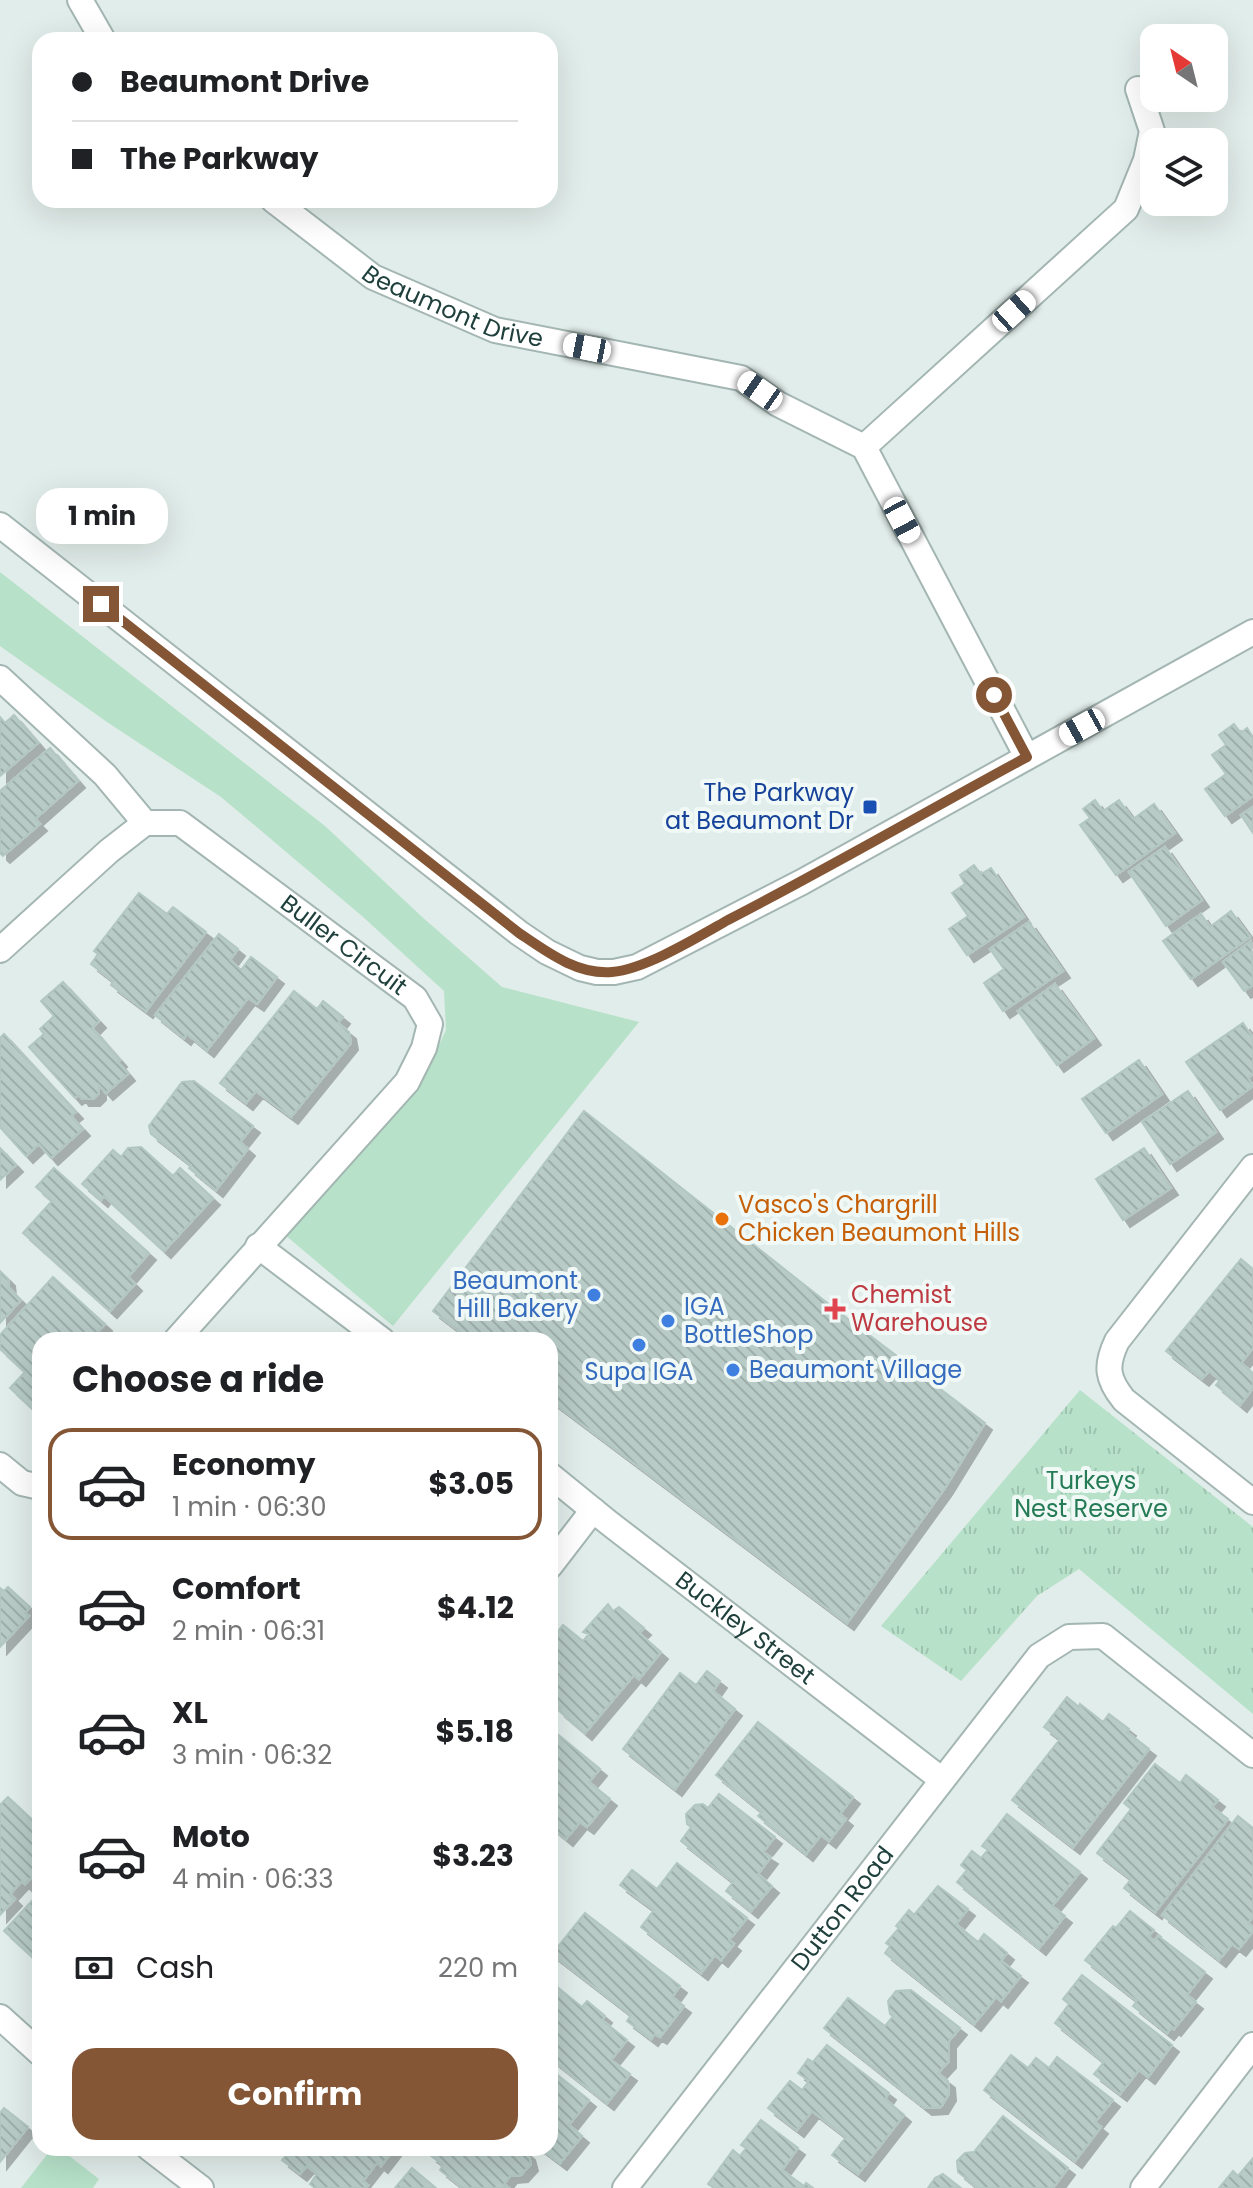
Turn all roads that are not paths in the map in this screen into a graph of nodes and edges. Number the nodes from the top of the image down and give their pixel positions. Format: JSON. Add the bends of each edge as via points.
{"nodes":[{"id":1,"x":80,"y":0,"type":"edge"},
{"id":2,"x":98,"y":32,"type":"edge"},
{"id":3,"x":1138,"y":89,"type":"dead end"},
{"id":4,"x":283,"y":208,"type":"edge"},
{"id":5,"x":864,"y":447,"type":"junction"},
{"id":6,"x":0,"y":525,"type":"edge"},
{"id":7,"x":1253,"y":632,"type":"edge"},
{"id":8,"x":0,"y":678,"type":"edge"},
{"id":9,"x":1027,"y":757,"type":"junction"},
{"id":10,"x":145,"y":823,"type":"junction"},
{"id":11,"x":0,"y":950,"type":"edge"},
{"id":12,"x":1253,"y":1167,"type":"edge"},
{"id":13,"x":258,"y":1246,"type":"junction"},
{"id":14,"x":183,"y":1332,"type":"edge"},
{"id":15,"x":371,"y":1332,"type":"edge"},
{"id":16,"x":0,"y":1465,"type":"edge"},
{"id":17,"x":558,"y":1482,"type":"edge"},
{"id":18,"x":32,"y":1485,"type":"edge"},
{"id":19,"x":1253,"y":1502,"type":"edge"},
{"id":20,"x":593,"y":1510,"type":"junction"},
{"id":21,"x":558,"y":1556,"type":"edge"},
{"id":22,"x":1253,"y":1755,"type":"edge"},
{"id":23,"x":941,"y":1779,"type":"junction"},
{"id":24,"x":0,"y":2017,"type":"edge"},
{"id":25,"x":1253,"y":2045,"type":"edge"},
{"id":26,"x":32,"y":2046,"type":"edge"},
{"id":27,"x":159,"y":2156,"type":"edge"},
{"id":28,"x":201,"y":2188,"type":"edge"},
{"id":29,"x":625,"y":2188,"type":"edge"},
{"id":30,"x":1143,"y":2188,"type":"edge"}],
"edges":[{"from":1,"to":2,"type":"street"},
{"from":3,"to":5,"type":"street","via":[[1152,131],[1126,209]]},
{"from":4,"to":5,"type":"street","name":"Beaumont Drive","via":[[373,277],[495,330],[741,378],[778,404]]},
{"from":5,"to":9,"type":"street"},
{"from":6,"to":9,"type":"street","via":[[519,933],[566,963],[597,972],[637,967]]},
{"from":7,"to":9,"type":"street"},
{"from":8,"to":10,"type":"street","via":[[105,775]]},
{"from":10,"to":11,"type":"street"},
{"from":10,"to":13,"type":"street","name":"Buller Circuit","via":[[180,823],[415,998],[430,1024],[407,1082]]},
{"from":12,"to":19,"type":"street","via":[[1117,1341],[1109,1372],[1124,1400]]},
{"from":13,"to":14,"type":"street","name":"Buller Circuit"},
{"from":13,"to":15,"type":"street"},
{"from":16,"to":18,"type":"street"},
{"from":17,"to":20,"type":"street","name":"Buckley Street"},
{"from":20,"to":21,"type":"street"},
{"from":20,"to":23,"type":"street","name":"Buckley Street"},
{"from":22,"to":23,"type":"street","name":"Dutton Road","via":[[1103,1636],[1069,1637],[1039,1656]]},
{"from":23,"to":29,"type":"street","name":"Dutton Road"},
{"from":24,"to":26,"type":"street"},
{"from":25,"to":30,"type":"street"},
{"from":27,"to":28,"type":"street"}]}
